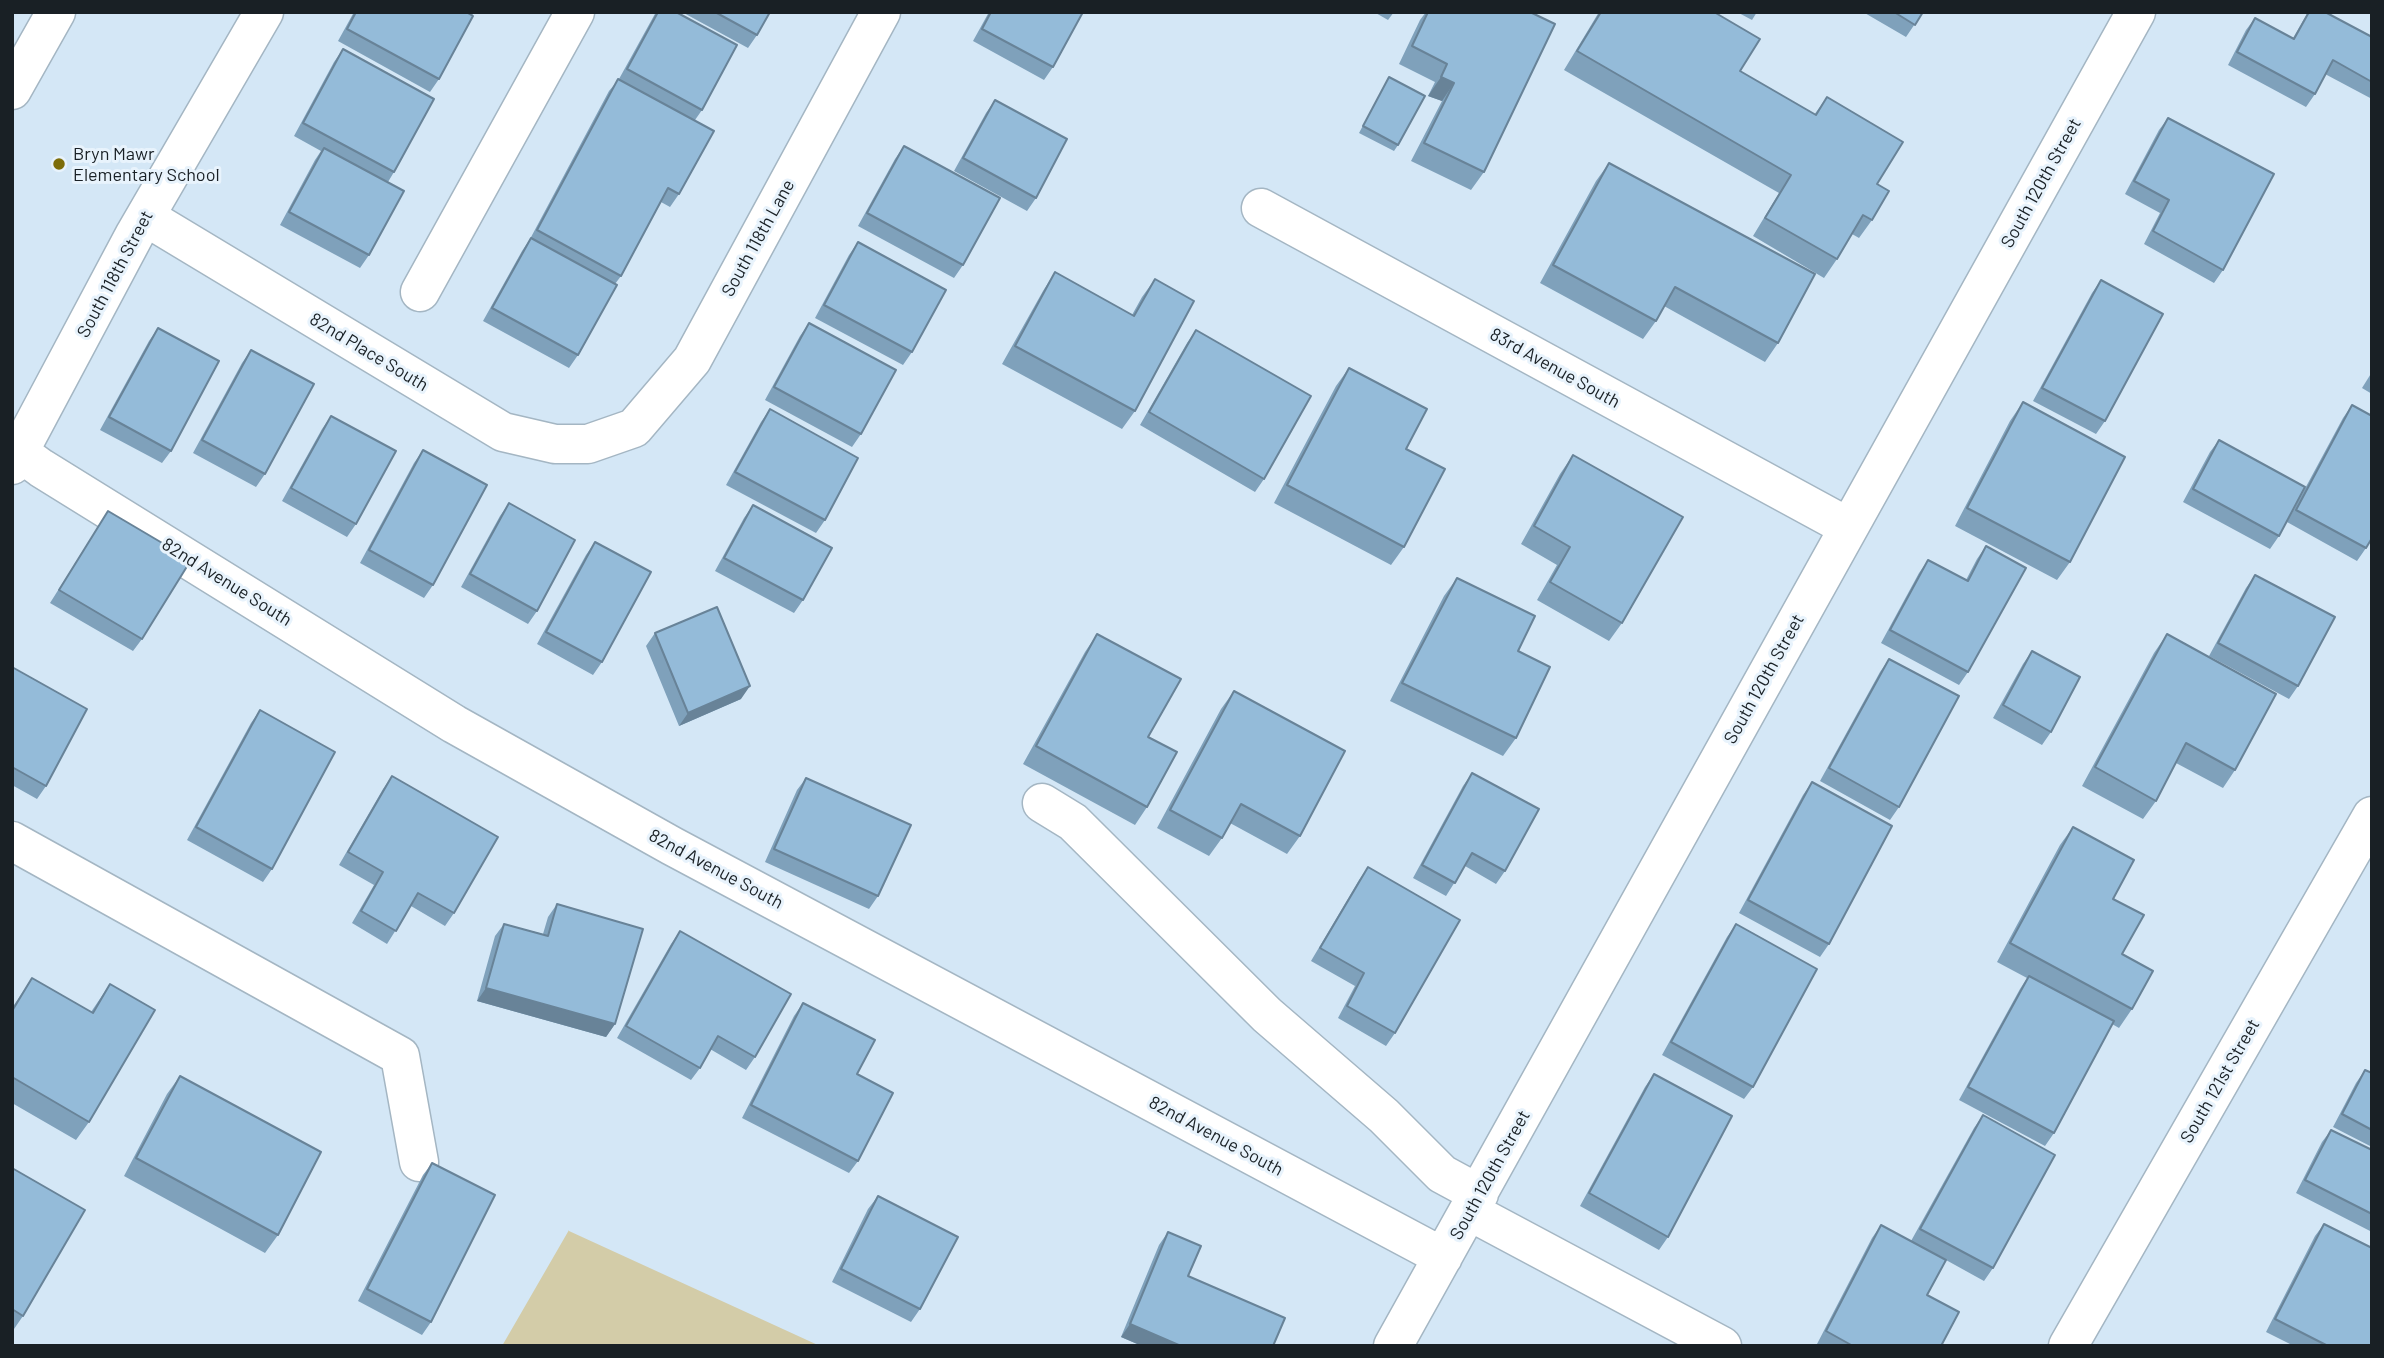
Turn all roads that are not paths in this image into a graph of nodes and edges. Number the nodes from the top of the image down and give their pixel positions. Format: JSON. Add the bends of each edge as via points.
{"nodes":[{"id":1,"x":55,"y":12,"type":"edge"},
{"id":2,"x":264,"y":12,"type":"edge"},
{"id":3,"x":575,"y":12,"type":"edge"},
{"id":4,"x":881,"y":12,"type":"edge"},
{"id":5,"x":2136,"y":12,"type":"edge"},
{"id":6,"x":12,"y":90,"type":"edge"},
{"id":7,"x":1261,"y":208,"type":"dead end"},
{"id":8,"x":146,"y":217,"type":"junction"},
{"id":9,"x":420,"y":292,"type":"dead end"},
{"id":10,"x":605,"y":438,"type":"joint"},
{"id":11,"x":15,"y":453,"type":"edge"},
{"id":12,"x":1848,"y":527,"type":"junction"},
{"id":13,"x":1042,"y":803,"type":"dead end"},
{"id":14,"x":2372,"y":816,"type":"edge"},
{"id":15,"x":12,"y":841,"type":"edge"},
{"id":16,"x":419,"y":1162,"type":"dead end"},
{"id":17,"x":1474,"y":1203,"type":"junction"},
{"id":18,"x":1443,"y":1257,"type":"junction"},
{"id":19,"x":1394,"y":1346,"type":"edge"},
{"id":20,"x":1722,"y":1346,"type":"edge"},
{"id":21,"x":2068,"y":1346,"type":"edge"}],
"edges":[{"from":1,"to":6,"type":"street"},
{"from":2,"to":8,"type":"street","name":"South 118th Street"},
{"from":3,"to":9,"type":"street"},
{"from":4,"to":10,"type":"street","name":"South 118th Lane","via":[[692,360],[634,428]]},
{"from":5,"to":12,"type":"street","name":"South 120th Street"},
{"from":7,"to":12,"type":"street","name":"83rd Avenue South"},
{"from":8,"to":10,"type":"street","name":"82nd Place South","via":[[503,432],[555,444],[588,444]]},
{"from":8,"to":11,"type":"street","name":"South 118th Street"},
{"from":11,"to":18,"type":"street","name":"82nd Avenue South","via":[[454,724],[672,846]]},
{"from":12,"to":17,"type":"street","name":"South 120th Street"},
{"from":13,"to":17,"type":"street","via":[[1073,822],[1267,1014],[1384,1116]]},
{"from":14,"to":21,"type":"street","name":"South 121st Street"},
{"from":15,"to":16,"type":"street","via":[[400,1056]]},
{"from":17,"to":18,"type":"street","name":"South 120th Street"},
{"from":17,"to":20,"type":"street"},
{"from":18,"to":19,"type":"street","name":"South 120th Street"}]}
